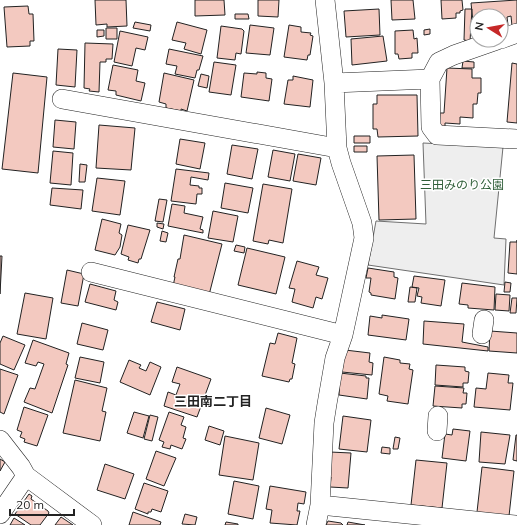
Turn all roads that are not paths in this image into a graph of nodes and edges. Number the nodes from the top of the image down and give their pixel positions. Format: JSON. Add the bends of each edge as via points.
{"nodes":[{"id":1,"x":325,"y":0,"type":"edge"},
{"id":2,"x":474,"y":48,"type":"edge"},
{"id":3,"x":430,"y":79,"type":"junction"},
{"id":4,"x":334,"y":83,"type":"junction"},
{"id":5,"x":62,"y":99,"type":"dead end"},
{"id":6,"x":517,"y":139,"type":"edge"},
{"id":7,"x":337,"y":148,"type":"junction"},
{"id":8,"x":91,"y":272,"type":"dead end"},
{"id":9,"x":343,"y":335,"type":"junction"},
{"id":10,"x":0,"y":440,"type":"edge"},
{"id":11,"x":26,"y":476,"type":"junction"},
{"id":12,"x":320,"y":506,"type":"junction"},
{"id":13,"x":0,"y":514,"type":"edge"},
{"id":14,"x":92,"y":525,"type":"edge"},
{"id":15,"x":316,"y":525,"type":"edge"},
{"id":16,"x":515,"y":525,"type":"edge"}],
"edges":[{"from":1,"to":4,"type":"street"},
{"from":2,"to":3,"type":"street","via":[[439,62]]},
{"from":3,"to":4,"type":"street"},
{"from":3,"to":6,"type":"street","via":[[431,127],[436,135]]},
{"from":4,"to":7,"type":"street"},
{"from":5,"to":7,"type":"street"},
{"from":7,"to":9,"type":"street","via":[[362,224],[364,238]]},
{"from":8,"to":9,"type":"street"},
{"from":9,"to":12,"type":"street","via":[[335,358],[324,423]]},
{"from":10,"to":11,"type":"street"},
{"from":11,"to":13,"type":"street"},
{"from":11,"to":14,"type":"street"},
{"from":12,"to":15,"type":"street"},
{"from":12,"to":16,"type":"street"}]}
